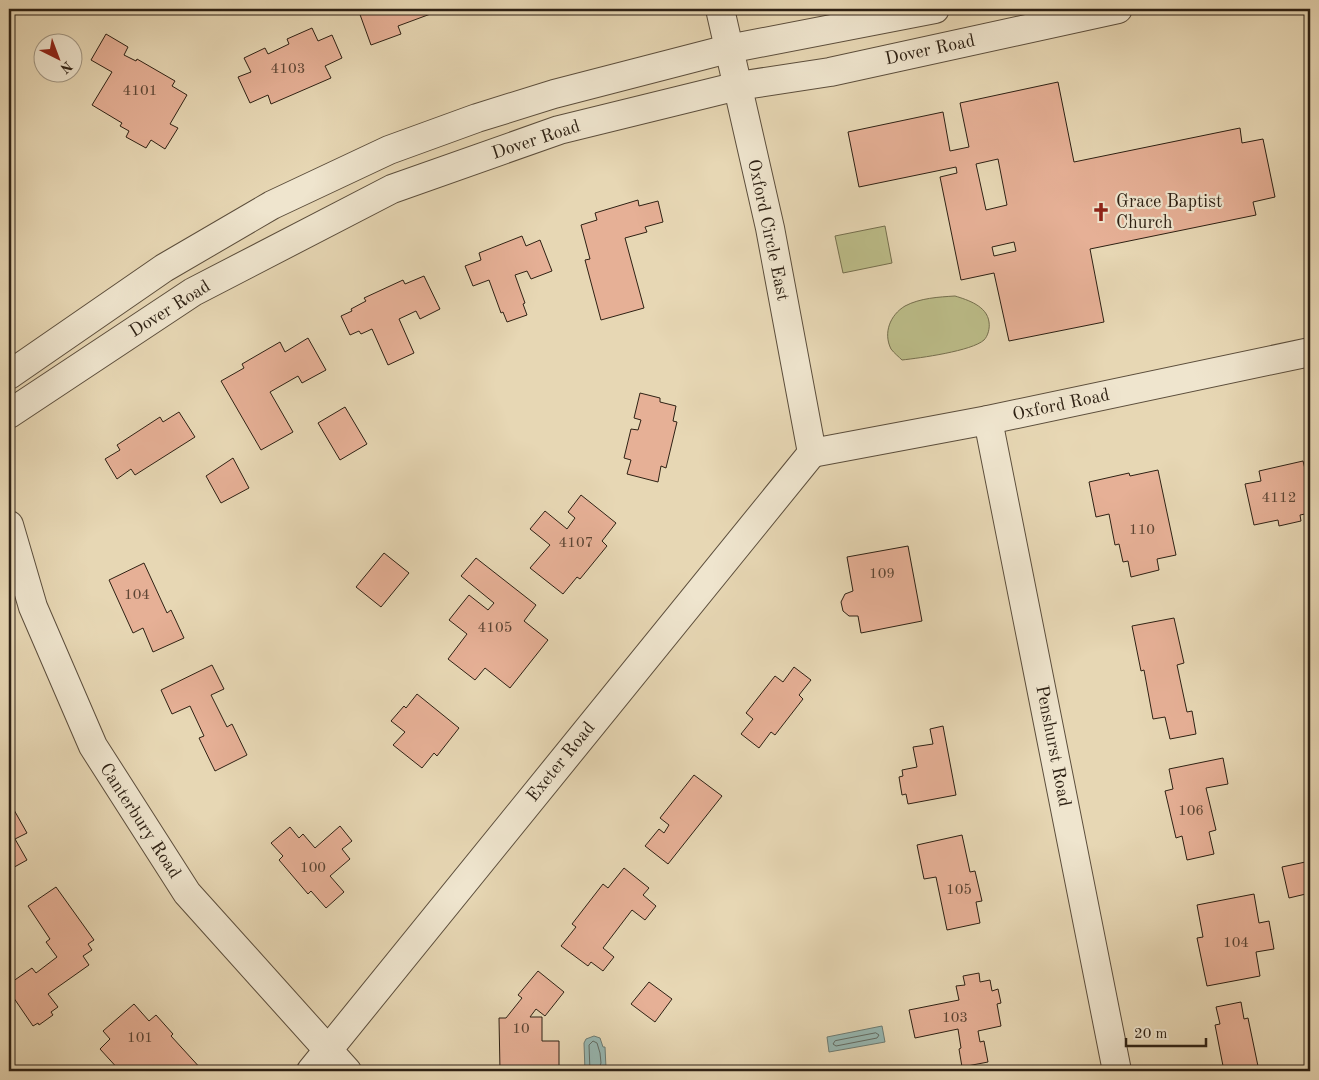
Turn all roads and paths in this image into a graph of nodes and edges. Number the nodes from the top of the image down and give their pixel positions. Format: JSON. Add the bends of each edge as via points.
{"nodes":[{"id":1,"x":720,"y":9,"type":"edge"},
{"id":2,"x":935,"y":9,"type":"edge"},
{"id":3,"x":1118,"y":9,"type":"edge"},
{"id":4,"x":728,"y":49,"type":"junction"},
{"id":5,"x":738,"y":86,"type":"junction"},
{"id":6,"x":1310,"y":352,"type":"edge"},
{"id":7,"x":9,"y":375,"type":"edge"},
{"id":8,"x":9,"y":414,"type":"edge"},
{"id":9,"x":988,"y":420,"type":"junction"},
{"id":10,"x":812,"y":453,"type":"junction"},
{"id":11,"x":9,"y":525,"type":"edge"},
{"id":12,"x":320,"y":1061,"type":"edge"},
{"id":13,"x":347,"y":1071,"type":"edge"},
{"id":14,"x":1117,"y":1071,"type":"edge"}],
"edges":[{"from":1,"to":4,"type":"street","name":"Oxford Circle East"},
{"from":2,"to":4,"type":"street","name":"Dover Road"},
{"from":3,"to":5,"type":"street","name":"Dover Road","via":[[830,72]]},
{"from":4,"to":5,"type":"street","name":"Oxford Circle East"},
{"from":4,"to":7,"type":"street","name":"Dover Road","via":[[554,94],[389,150],[272,205],[164,268]]},
{"from":5,"to":8,"type":"street","name":"Dover Road","via":[[559,130],[392,189],[193,292]]},
{"from":5,"to":10,"type":"street","name":"Oxford Circle East","via":[[770,228]]},
{"from":6,"to":9,"type":"street","name":"Oxford Road"},
{"from":9,"to":10,"type":"street","name":"Oxford Road"},
{"from":9,"to":14,"type":"street","name":"Penshurst Road"},
{"from":10,"to":12,"type":"street","name":"Exeter Road"},
{"from":11,"to":12,"type":"street","name":"Canterbury Road","via":[[33,606],[93,746],[186,893]]},
{"from":12,"to":13,"type":"street","name":"Canterbury Road"}]}
